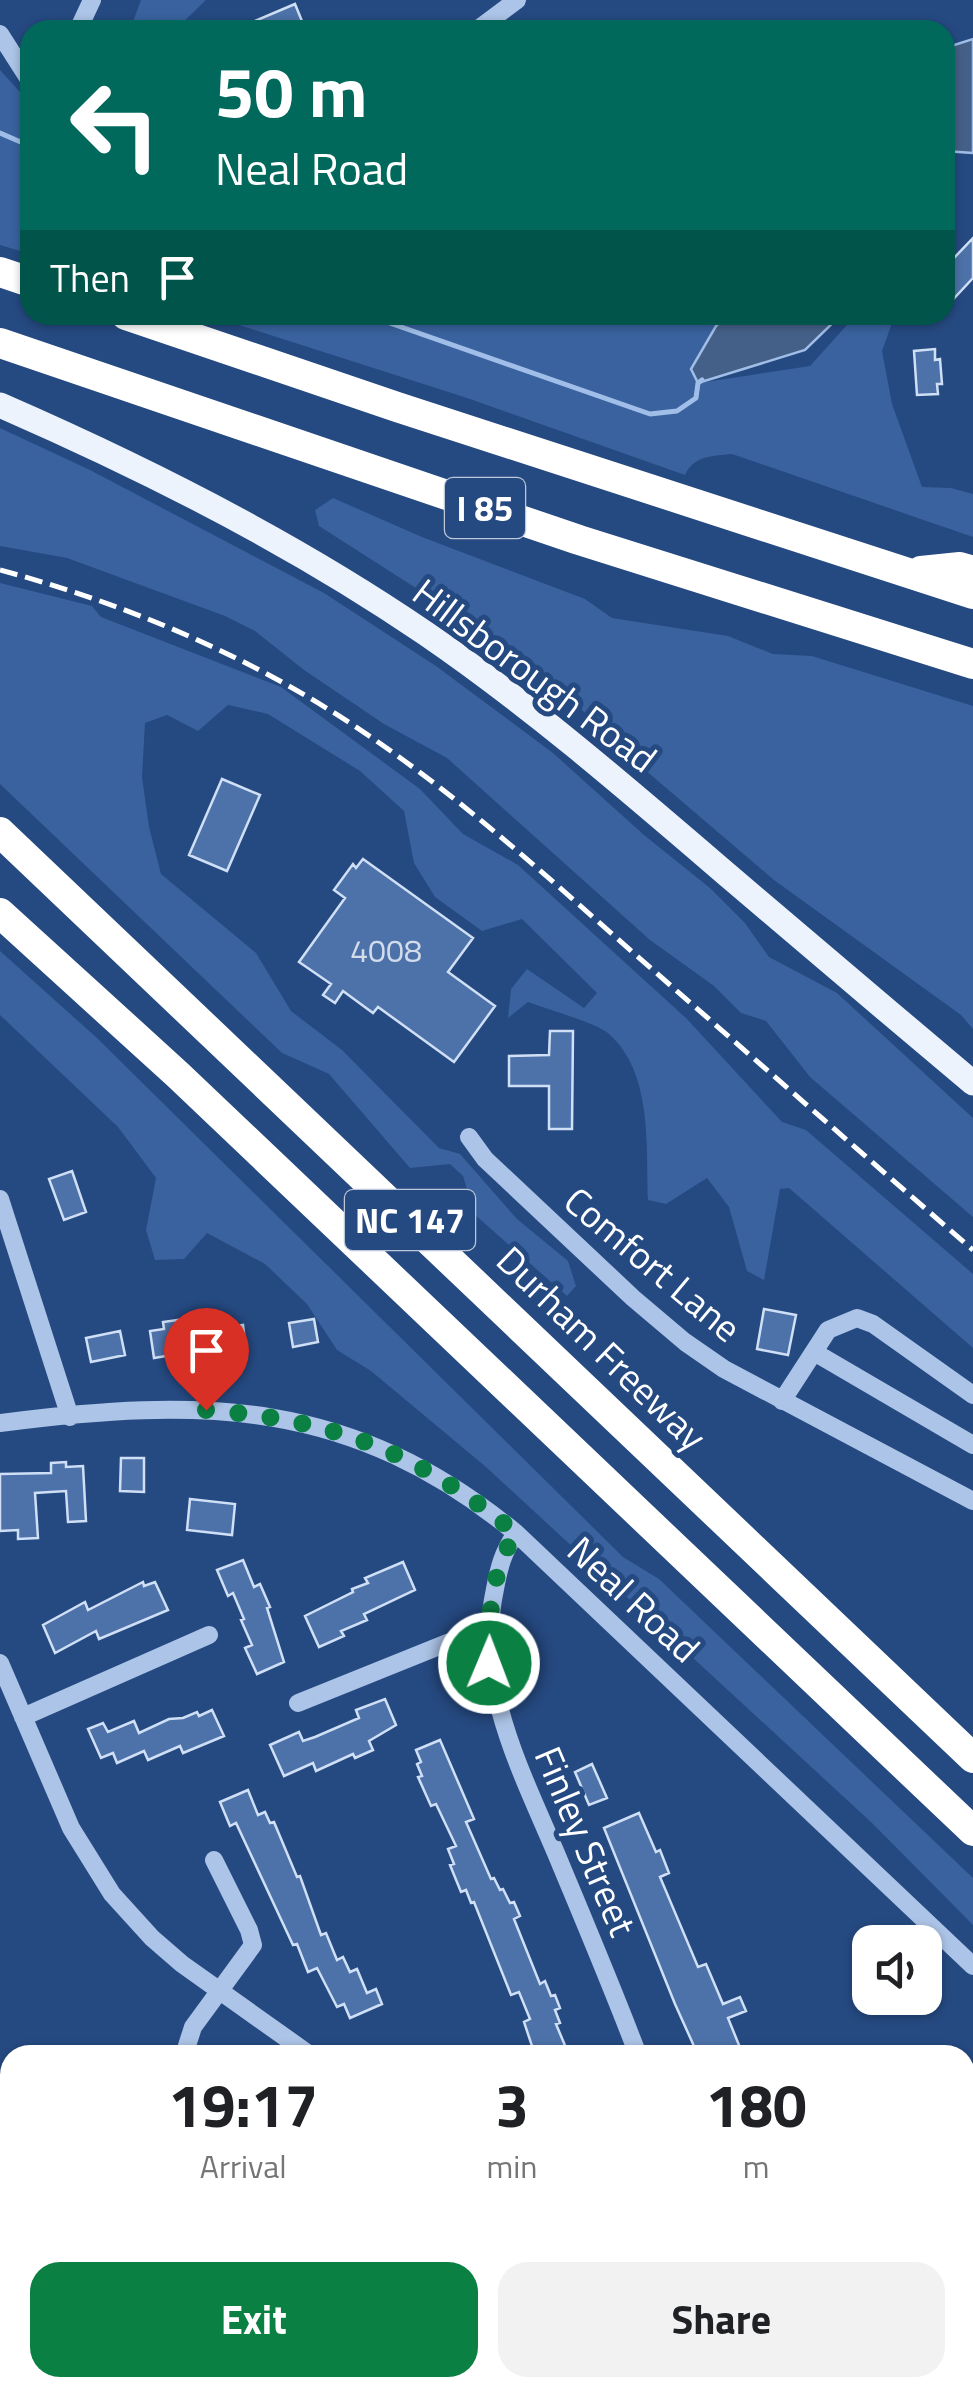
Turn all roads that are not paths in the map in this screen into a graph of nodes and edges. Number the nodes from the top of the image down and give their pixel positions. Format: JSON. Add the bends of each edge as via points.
{"nodes":[{"id":1,"x":517,"y":0,"type":"edge"},
{"id":2,"x":490,"y":20,"type":"edge"},
{"id":3,"x":0,"y":34,"type":"edge"},
{"id":4,"x":20,"y":65,"type":"edge"},
{"id":5,"x":156,"y":325,"type":"edge"},
{"id":6,"x":0,"y":343,"type":"edge"},
{"id":7,"x":0,"y":404,"type":"edge"},
{"id":8,"x":903,"y":572,"type":"junction"},
{"id":9,"x":973,"y":572,"type":"edge"},
{"id":10,"x":973,"y":594,"type":"edge"},
{"id":11,"x":973,"y":664,"type":"edge"},
{"id":12,"x":0,"y":832,"type":"edge"},
{"id":13,"x":0,"y":913,"type":"edge"},
{"id":14,"x":973,"y":1083,"type":"edge"},
{"id":15,"x":469,"y":1137,"type":"dead end"},
{"id":16,"x":0,"y":1200,"type":"edge"},
{"id":17,"x":814,"y":1352,"type":"junction"},
{"id":18,"x":973,"y":1396,"type":"edge"},
{"id":19,"x":782,"y":1401,"type":"junction"},
{"id":20,"x":70,"y":1417,"type":"junction"},
{"id":21,"x":0,"y":1423,"type":"edge"},
{"id":22,"x":973,"y":1445,"type":"edge"},
{"id":23,"x":973,"y":1501,"type":"edge"},
{"id":24,"x":516,"y":1533,"type":"junction"},
{"id":25,"x":488,"y":1633,"type":"junction"},
{"id":26,"x":209,"y":1635,"type":"dead end"},
{"id":27,"x":0,"y":1663,"type":"edge"},
{"id":28,"x":298,"y":1703,"type":"dead end"},
{"id":29,"x":24,"y":1717,"type":"junction"},
{"id":30,"x":973,"y":1758,"type":"edge"},
{"id":31,"x":973,"y":1832,"type":"edge"},
{"id":32,"x":214,"y":1860,"type":"dead end"},
{"id":33,"x":973,"y":1966,"type":"edge"},
{"id":34,"x":222,"y":1990,"type":"junction"},
{"id":35,"x":188,"y":2045,"type":"edge"},
{"id":36,"x":296,"y":2045,"type":"edge"},
{"id":37,"x":634,"y":2045,"type":"edge"}],
"edges":[{"from":1,"to":2,"type":"street"},
{"from":3,"to":4,"type":"street"},
{"from":5,"to":8,"type":"highway","number":"I 85"},
{"from":6,"to":11,"type":"highway","number":"I 85","via":[[579,540]]},
{"from":7,"to":14,"type":"main road","name":"Hillsborough Road","via":[[145,471],[426,633],[680,833]]},
{"from":8,"to":9,"type":"highway"},
{"from":8,"to":10,"type":"highway","number":"I 85"},
{"from":12,"to":30,"type":"highway","name":"Durham Freeway","number":"NC 147"},
{"from":13,"to":31,"type":"highway","number":"NC 147","via":[[178,1074]]},
{"from":15,"to":19,"type":"street","name":"Comfort Lane","via":[[685,1342]]},
{"from":16,"to":20,"type":"street"},
{"from":17,"to":18,"type":"street","via":[[828,1330],[857,1318]]},
{"from":17,"to":19,"type":"street"},
{"from":17,"to":22,"type":"street"},
{"from":19,"to":23,"type":"street","name":"Comfort Lane"},
{"from":20,"to":21,"type":"street","name":"Neal Road"},
{"from":20,"to":24,"type":"street","name":"Neal Road","via":[[206,1410],[307,1423],[420,1466]]},
{"from":24,"to":25,"type":"street","name":"Finley Street","via":[[502,1553]]},
{"from":24,"to":33,"type":"street","name":"Neal Road"},
{"from":25,"to":28,"type":"street"},
{"from":25,"to":37,"type":"street","name":"Finley Street","via":[[489,1663],[514,1760]]},
{"from":26,"to":29,"type":"street"},
{"from":27,"to":29,"type":"street"},
{"from":29,"to":34,"type":"street","via":[[71,1828],[112,1894],[164,1950]]},
{"from":32,"to":34,"type":"street","via":[[253,1945]]},
{"from":34,"to":35,"type":"street"},
{"from":34,"to":36,"type":"street"}]}
